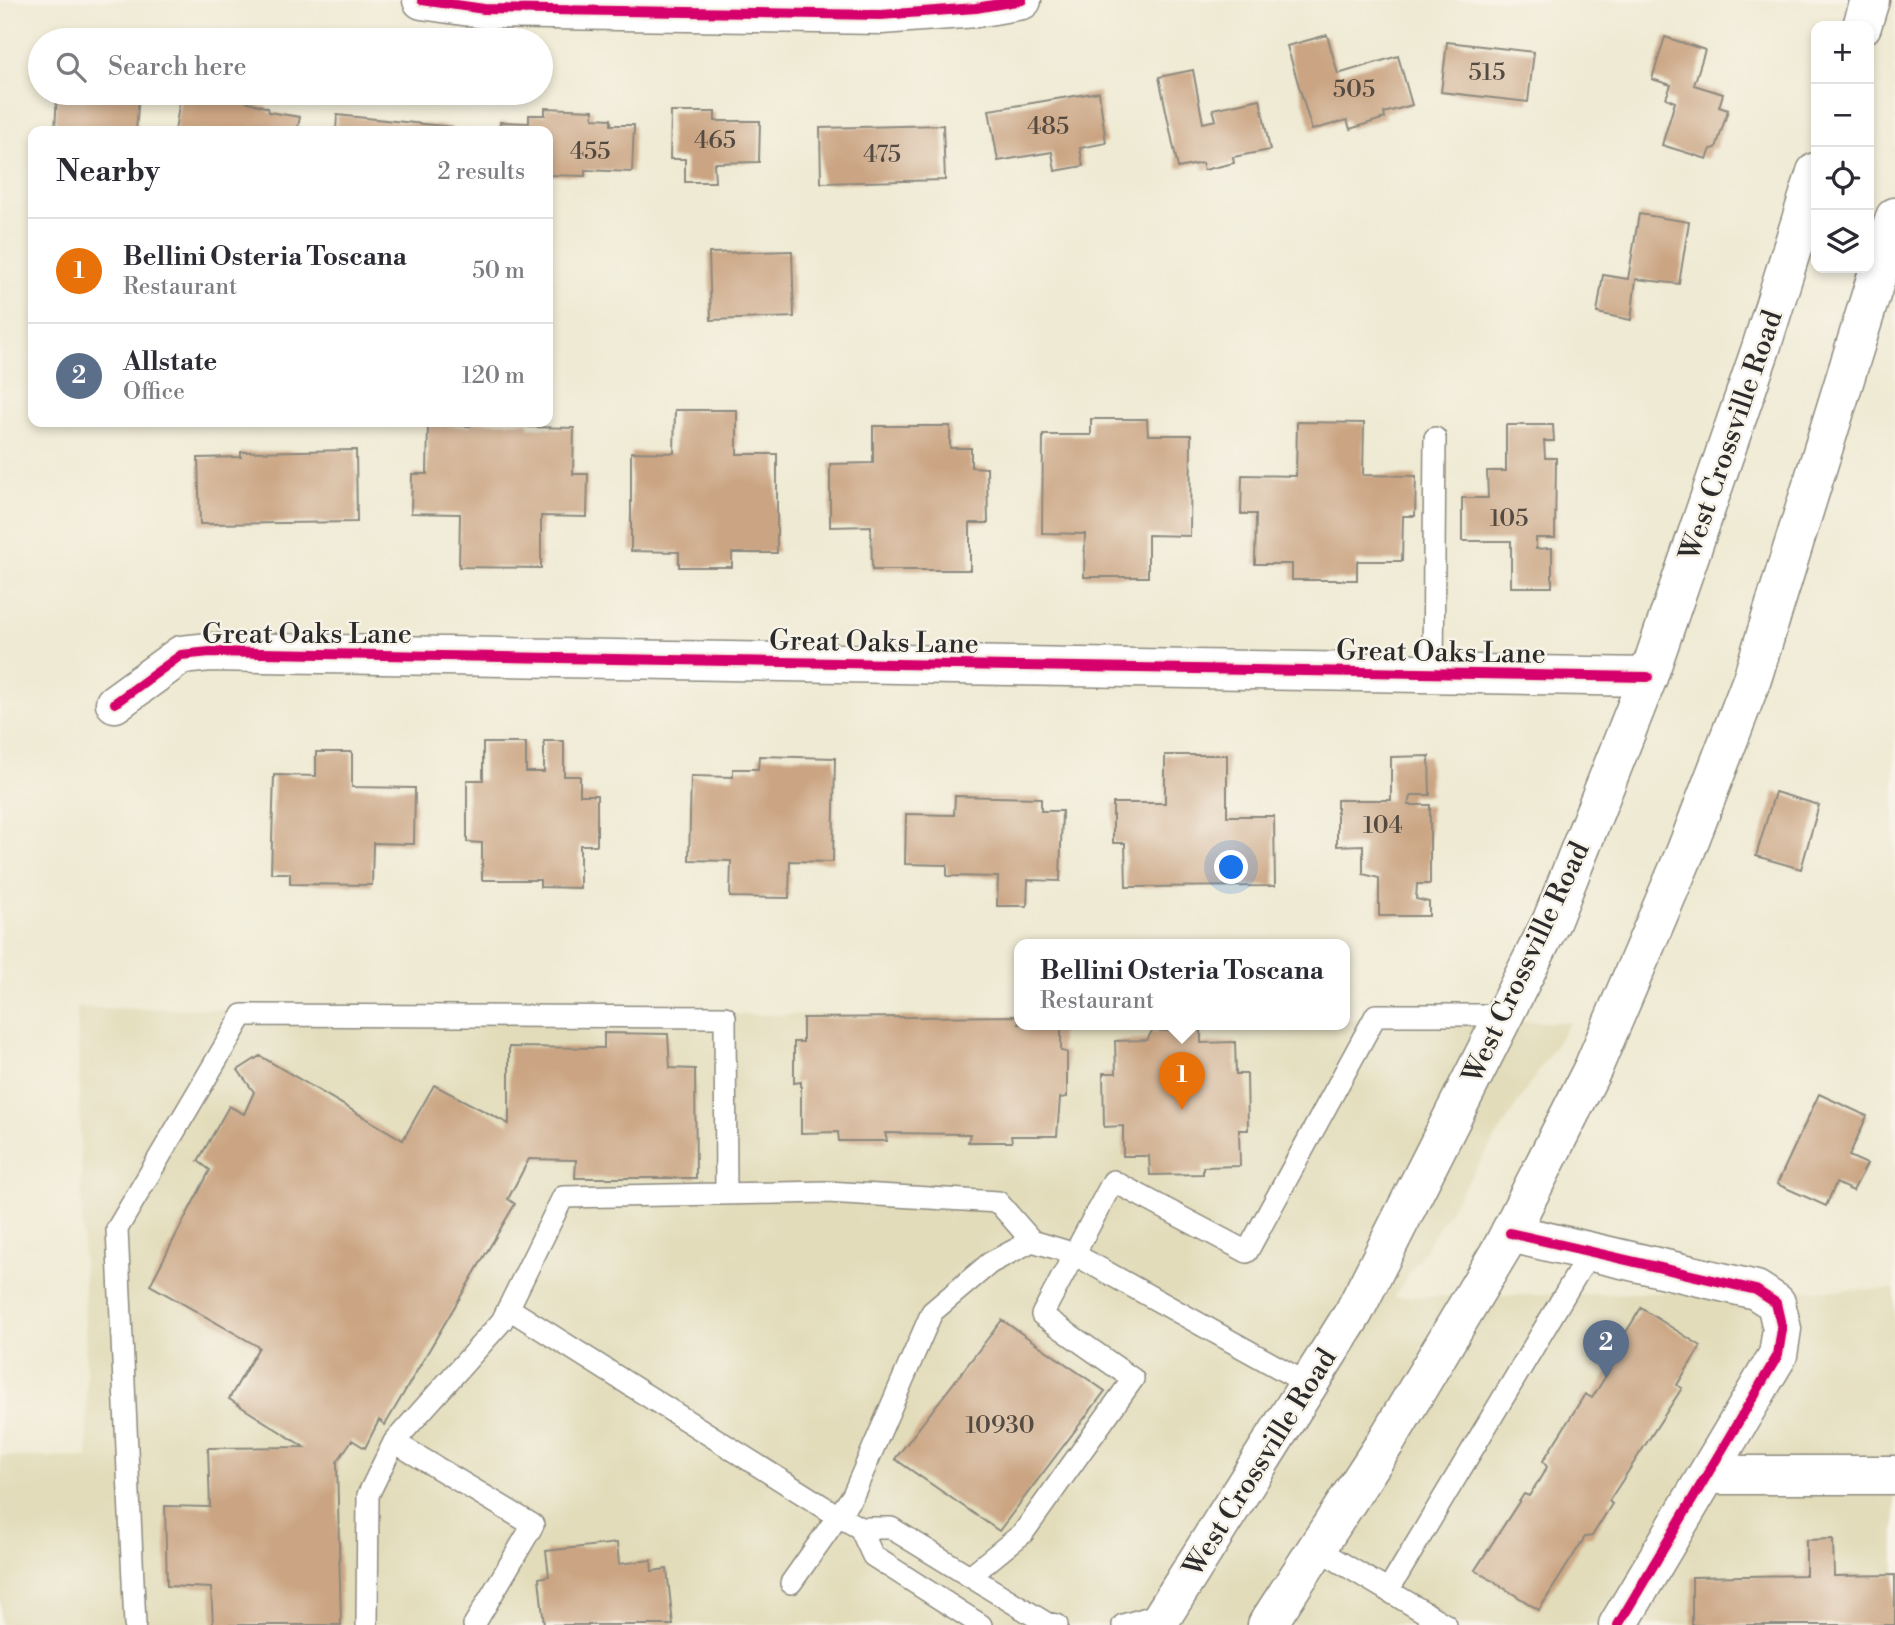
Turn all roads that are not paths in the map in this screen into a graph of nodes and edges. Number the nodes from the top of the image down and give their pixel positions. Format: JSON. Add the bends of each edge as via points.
{"nodes":[{"id":1,"x":422,"y":0,"type":"edge"},
{"id":2,"x":1022,"y":0,"type":"edge"},
{"id":3,"x":1871,"y":0,"type":"edge"},
{"id":4,"x":1864,"y":21,"type":"edge"},
{"id":5,"x":1811,"y":188,"type":"edge"},
{"id":6,"x":1895,"y":218,"type":"edge"},
{"id":7,"x":1435,"y":438,"type":"dead end"},
{"id":8,"x":1433,"y":673,"type":"junction"},
{"id":9,"x":1648,"y":677,"type":"junction"},
{"id":10,"x":114,"y":703,"type":"dead end"},
{"id":11,"x":1504,"y":1015,"type":"junction"},
{"id":12,"x":726,"y":1194,"type":"junction"},
{"id":13,"x":1510,"y":1233,"type":"junction"},
{"id":14,"x":1032,"y":1241,"type":"junction"},
{"id":15,"x":1590,"y":1252,"type":"junction"},
{"id":16,"x":1073,"y":1253,"type":"junction"},
{"id":17,"x":508,"y":1308,"type":"junction"},
{"id":18,"x":1308,"y":1384,"type":"junction"},
{"id":19,"x":394,"y":1442,"type":"junction"},
{"id":20,"x":1708,"y":1475,"type":"junction"},
{"id":21,"x":1895,"y":1475,"type":"edge"},
{"id":22,"x":838,"y":1516,"type":"junction"},
{"id":23,"x":860,"y":1528,"type":"junction"},
{"id":24,"x":1316,"y":1548,"type":"junction"},
{"id":25,"x":971,"y":1576,"type":"junction"},
{"id":26,"x":791,"y":1583,"type":"dead end"},
{"id":27,"x":1388,"y":1591,"type":"junction"},
{"id":28,"x":1160,"y":1619,"type":"edge"},
{"id":29,"x":135,"y":1625,"type":"edge"},
{"id":30,"x":367,"y":1625,"type":"edge"},
{"id":31,"x":474,"y":1625,"type":"edge"},
{"id":32,"x":981,"y":1625,"type":"edge"},
{"id":33,"x":1057,"y":1625,"type":"edge"},
{"id":34,"x":1123,"y":1625,"type":"edge"},
{"id":35,"x":1267,"y":1625,"type":"edge"},
{"id":36,"x":1446,"y":1625,"type":"edge"},
{"id":37,"x":1618,"y":1625,"type":"edge"}],
"edges":[{"from":1,"to":2,"type":"main road","via":[[484,9],[881,15]]},
{"from":3,"to":4,"type":"main road"},
{"from":5,"to":9,"type":"main road","name":"West Crossville Road"},
{"from":6,"to":13,"type":"main road","via":[[1752,679],[1685,853],[1593,1068]]},
{"from":7,"to":8,"type":"lane"},
{"from":8,"to":9,"type":"main road","name":"Great Oaks Lane"},
{"from":8,"to":10,"type":"main road","name":"Great Oaks Lane","via":[[210,652],[181,655]]},
{"from":9,"to":11,"type":"main road","name":"West Crossville Road","via":[[1552,920]]},
{"from":11,"to":16,"type":"lane","via":[[1376,1015],[1247,1252],[1113,1181]]},
{"from":11,"to":18,"type":"main road","name":"West Crossville Road","via":[[1354,1312]]},
{"from":12,"to":14,"type":"lane","via":[[827,1192],[998,1202]]},
{"from":12,"to":17,"type":"lane","via":[[563,1197]]},
{"from":12,"to":29,"type":"lane","via":[[725,1017],[243,1016],[117,1229]]},
{"from":13,"to":15,"type":"main road"},
{"from":13,"to":24,"type":"main road","via":[[1387,1440]]},
{"from":14,"to":16,"type":"lane"},
{"from":14,"to":22,"type":"lane","via":[[990,1263],[932,1312],[853,1495]]},
{"from":15,"to":20,"type":"main road","via":[[1756,1290],[1776,1303],[1782,1329],[1778,1355]]},
{"from":15,"to":27,"type":"lane"},
{"from":16,"to":18,"type":"lane"},
{"from":16,"to":25,"type":"lane","via":[[1042,1315],[1133,1379],[1023,1533]]},
{"from":17,"to":19,"type":"lane","via":[[502,1321]]},
{"from":17,"to":22,"type":"lane"},
{"from":18,"to":28,"type":"main road","name":"West Crossville Road"},
{"from":19,"to":30,"type":"lane","via":[[368,1495]]},
{"from":19,"to":31,"type":"lane","via":[[533,1525]]},
{"from":20,"to":21,"type":"main road"},
{"from":20,"to":37,"type":"main road"},
{"from":22,"to":23,"type":"lane"},
{"from":22,"to":26,"type":"lane"},
{"from":23,"to":25,"type":"lane","via":[[891,1528]]},
{"from":23,"to":32,"type":"lane","via":[[873,1556]]},
{"from":24,"to":27,"type":"lane"},
{"from":24,"to":35,"type":"main road"},
{"from":25,"to":33,"type":"lane","via":[[1046,1623]]},
{"from":27,"to":36,"type":"lane"},
{"from":28,"to":34,"type":"lane"}]}
